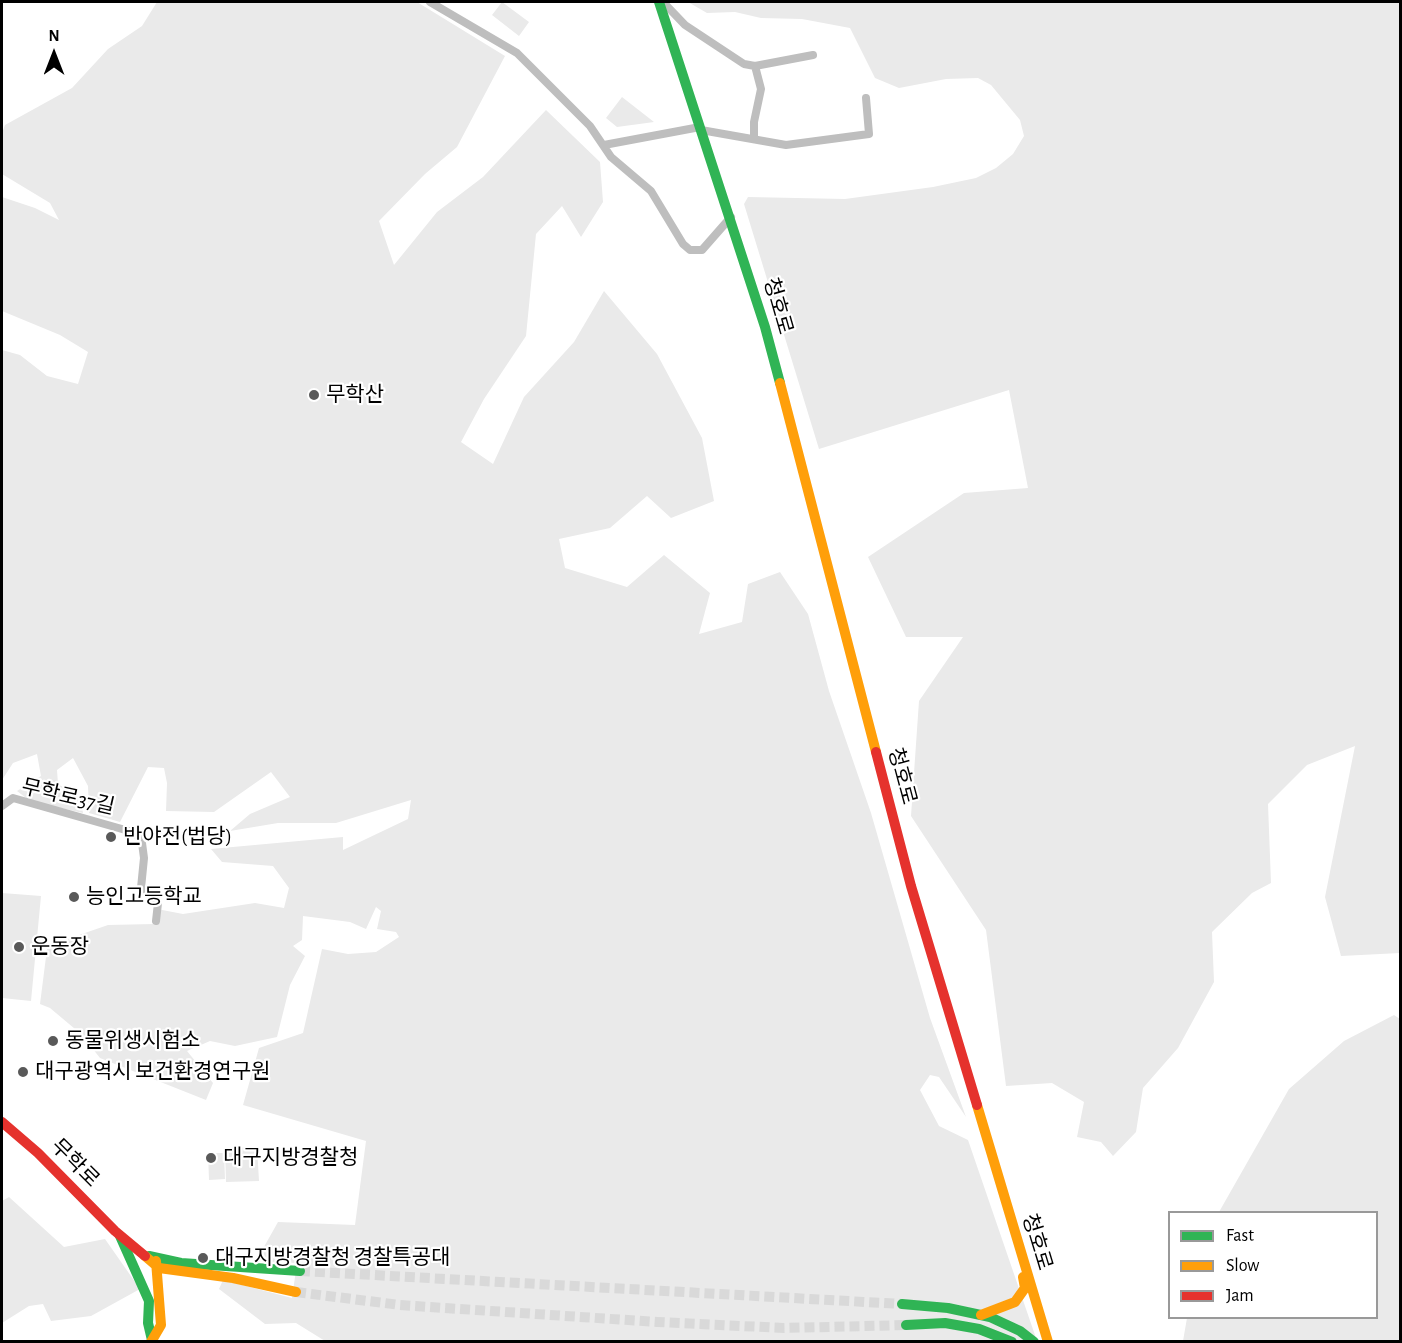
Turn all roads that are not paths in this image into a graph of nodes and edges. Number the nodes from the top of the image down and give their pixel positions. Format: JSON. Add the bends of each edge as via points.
{"nodes":[{"id":1,"x":430,"y":2,"type":"edge"},
{"id":2,"x":661,"y":2,"type":"edge"},
{"id":3,"x":813,"y":55,"type":"dead end"},
{"id":4,"x":754,"y":66,"type":"junction"},
{"id":5,"x":866,"y":98,"type":"dead end"},
{"id":6,"x":700,"y":129,"type":"junction"},
{"id":7,"x":754,"y":139,"type":"junction"},
{"id":8,"x":604,"y":145,"type":"junction"},
{"id":9,"x":731,"y":218,"type":"junction"},
{"id":10,"x":2,"y":807,"type":"edge"},
{"id":11,"x":156,"y":921,"type":"dead end"},
{"id":12,"x":2,"y":1122,"type":"edge"},
{"id":13,"x":119,"y":1234,"type":"junction"},
{"id":14,"x":1021,"y":1256,"type":"junction"},
{"id":15,"x":157,"y":1263,"type":"junction"},
{"id":16,"x":300,"y":1271,"type":"tunnel mouth"},
{"id":17,"x":296,"y":1292,"type":"tunnel mouth"},
{"id":18,"x":902,"y":1304,"type":"tunnel mouth"},
{"id":19,"x":980,"y":1315,"type":"junction"},
{"id":20,"x":906,"y":1325,"type":"tunnel mouth"},
{"id":21,"x":154,"y":1341,"type":"edge"},
{"id":22,"x":1012,"y":1341,"type":"edge"},
{"id":23,"x":1034,"y":1341,"type":"edge"},
{"id":24,"x":1048,"y":1341,"type":"edge"}],
"edges":[{"from":1,"to":8,"type":"street","via":[[517,53]]},
{"from":2,"to":4,"type":"street","name":"청호로","via":[[686,25],[744,64]]},
{"from":2,"to":6,"type":"main road","name":"청호로"},
{"from":3,"to":4,"type":"street"},
{"from":4,"to":7,"type":"street","via":[[761,88]]},
{"from":5,"to":7,"type":"street","via":[[869,134],[786,145]]},
{"from":6,"to":7,"type":"street"},
{"from":6,"to":8,"type":"street"},
{"from":6,"to":9,"type":"main road","name":"청호로"},
{"from":8,"to":9,"type":"street","via":[[611,157],[651,191],[682,244],[690,250],[702,250]]},
{"from":9,"to":14,"type":"main road","name":"청호로","via":[[765,327],[911,886]]},
{"from":10,"to":11,"type":"street","name":"무학로37길","via":[[13,798],[136,833],[144,858],[141,888],[158,903]]},
{"from":12,"to":13,"type":"main road","name":"무학로"},
{"from":13,"to":15,"type":"main road","name":"무학로"},
{"from":13,"to":21,"type":"main road","name":"무학로","via":[[149,1301],[148,1323]]},
{"from":14,"to":19,"type":"main road","via":[[1025,1288],[1016,1302]]},
{"from":14,"to":24,"type":"main road","name":"청호로"},
{"from":15,"to":16,"type":"main road","name":"무학로"},
{"from":15,"to":17,"type":"main road"},
{"from":15,"to":21,"type":"main road","via":[[161,1325]]},
{"from":18,"to":19,"type":"main road"},
{"from":19,"to":23,"type":"main road"},
{"from":20,"to":22,"type":"main road","via":[[945,1323]]}]}
